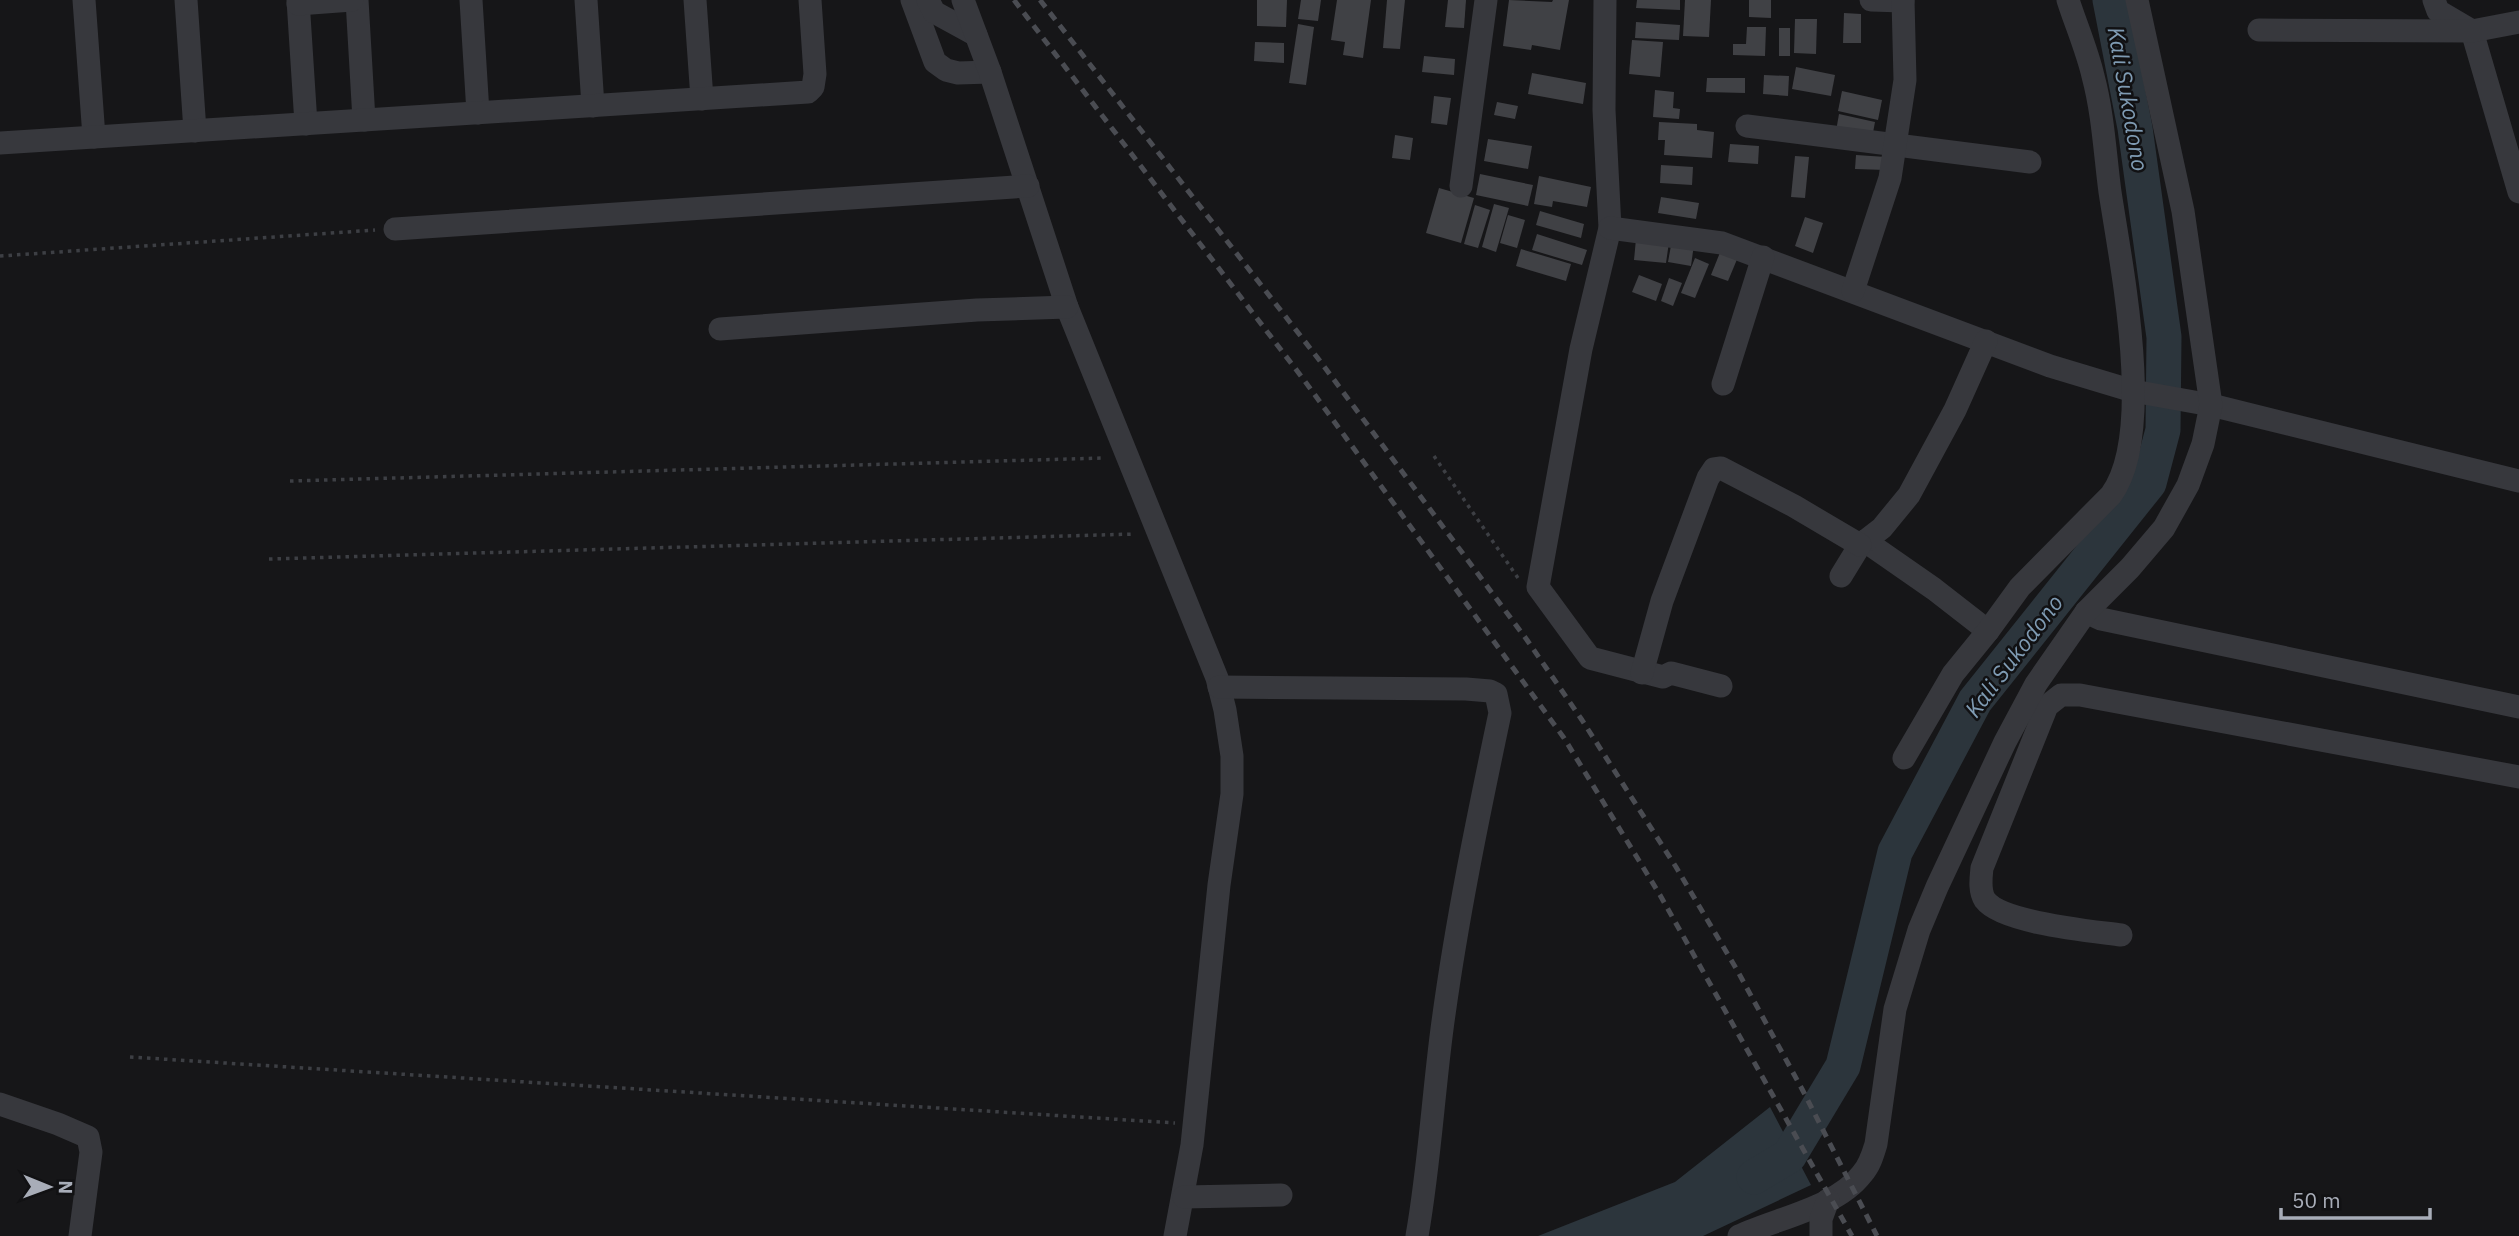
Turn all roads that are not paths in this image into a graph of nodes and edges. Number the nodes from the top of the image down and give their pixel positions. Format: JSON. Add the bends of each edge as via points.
{"nodes":[{"id":1,"x":84,"y":0,"type":"edge"},
{"id":2,"x":186,"y":0,"type":"edge"},
{"id":3,"x":354,"y":0,"type":"edge"},
{"id":4,"x":471,"y":0,"type":"edge"},
{"id":5,"x":586,"y":0,"type":"edge"},
{"id":6,"x":695,"y":0,"type":"edge"},
{"id":7,"x":810,"y":0,"type":"edge"},
{"id":8,"x":912,"y":0,"type":"edge"},
{"id":9,"x":963,"y":0,"type":"edge"},
{"id":10,"x":1486,"y":0,"type":"edge"},
{"id":11,"x":1605,"y":0,"type":"edge"},
{"id":12,"x":1871,"y":0,"type":"edge"},
{"id":13,"x":2068,"y":0,"type":"edge"},
{"id":14,"x":2137,"y":0,"type":"edge"},
{"id":15,"x":2434,"y":0,"type":"edge"},
{"id":16,"x":1903,"y":1,"type":"edge"},
{"id":17,"x":298,"y":2,"type":"edge"},
{"id":18,"x":931,"y":6,"type":"edge"},
{"id":19,"x":2519,"y":22,"type":"edge"},
{"id":20,"x":2259,"y":30,"type":"dead end"},
{"id":21,"x":2472,"y":31,"type":"junction"},
{"id":22,"x":976,"y":35,"type":"junction"},
{"id":23,"x":935,"y":62,"type":"junction"},
{"id":24,"x":990,"y":72,"type":"junction"},
{"id":25,"x":702,"y":99,"type":"junction"},
{"id":26,"x":593,"y":106,"type":"junction"},
{"id":27,"x":478,"y":113,"type":"junction"},
{"id":28,"x":364,"y":120,"type":"junction"},
{"id":29,"x":306,"y":124,"type":"junction"},
{"id":30,"x":1747,"y":126,"type":"dead end"},
{"id":31,"x":195,"y":131,"type":"junction"},
{"id":32,"x":94,"y":137,"type":"junction"},
{"id":33,"x":0,"y":143,"type":"edge"},
{"id":34,"x":1895,"y":144,"type":"junction"},
{"id":35,"x":2029,"y":162,"type":"dead end"},
{"id":36,"x":1028,"y":186,"type":"junction"},
{"id":37,"x":1461,"y":186,"type":"dead end"},
{"id":38,"x":2519,"y":192,"type":"edge"},
{"id":39,"x":1610,"y":228,"type":"junction"},
{"id":40,"x":394,"y":229,"type":"road end"},
{"id":41,"x":1763,"y":257,"type":"junction"},
{"id":42,"x":1853,"y":291,"type":"junction"},
{"id":43,"x":1067,"y":307,"type":"junction"},
{"id":44,"x":720,"y":329,"type":"dead end"},
{"id":45,"x":1986,"y":341,"type":"junction"},
{"id":46,"x":1723,"y":384,"type":"dead end"},
{"id":47,"x":2137,"y":392,"type":"junction"},
{"id":48,"x":2201,"y":403,"type":"junction"},
{"id":49,"x":2519,"y":481,"type":"edge"},
{"id":50,"x":1863,"y":543,"type":"junction"},
{"id":51,"x":1841,"y":576,"type":"dead end"},
{"id":52,"x":2086,"y":612,"type":"junction"},
{"id":53,"x":1988,"y":631,"type":"junction"},
{"id":54,"x":1642,"y":673,"type":"junction"},
{"id":55,"x":1721,"y":686,"type":"dead end"},
{"id":56,"x":1220,"y":687,"type":"junction"},
{"id":57,"x":2519,"y":707,"type":"edge"},
{"id":58,"x":1904,"y":758,"type":"dead end"},
{"id":59,"x":2519,"y":777,"type":"edge"},
{"id":60,"x":2121,"y":935,"type":"dead end"},
{"id":61,"x":0,"y":1104,"type":"edge"},
{"id":62,"x":1281,"y":1195,"type":"dead end"},
{"id":63,"x":1184,"y":1197,"type":"junction"},
{"id":64,"x":1828,"y":1200,"type":"junction"},
{"id":65,"x":80,"y":1236,"type":"edge"},
{"id":66,"x":1175,"y":1236,"type":"edge"},
{"id":67,"x":1417,"y":1236,"type":"edge"},
{"id":68,"x":1739,"y":1236,"type":"edge"},
{"id":69,"x":1821,"y":1236,"type":"edge"}],
"edges":[{"from":1,"to":32,"type":"street"},
{"from":2,"to":31,"type":"street"},
{"from":3,"to":17,"type":"street"},
{"from":3,"to":28,"type":"street"},
{"from":4,"to":27,"type":"street"},
{"from":5,"to":26,"type":"street"},
{"from":6,"to":25,"type":"street"},
{"from":7,"to":25,"type":"street","via":[[815,74],[808,92]]},
{"from":8,"to":23,"type":"street"},
{"from":9,"to":22,"type":"street"},
{"from":10,"to":37,"type":"street"},
{"from":11,"to":39,"type":"street"},
{"from":12,"to":16,"type":"street"},
{"from":13,"to":47,"type":"street","via":[[2094,77]]},
{"from":14,"to":48,"type":"street","via":[[2183,211]]},
{"from":15,"to":21,"type":"street","via":[[2438,11]]},
{"from":16,"to":34,"type":"street","via":[[1905,80]]},
{"from":17,"to":29,"type":"street"},
{"from":18,"to":22,"type":"street"},
{"from":18,"to":23,"type":"street"},
{"from":19,"to":21,"type":"street"},
{"from":20,"to":21,"type":"street"},
{"from":21,"to":38,"type":"street"},
{"from":22,"to":24,"type":"street"},
{"from":23,"to":24,"type":"street","via":[[958,73]]},
{"from":24,"to":36,"type":"street"},
{"from":25,"to":26,"type":"street"},
{"from":26,"to":27,"type":"street"},
{"from":27,"to":28,"type":"street"},
{"from":28,"to":29,"type":"street"},
{"from":29,"to":31,"type":"street"},
{"from":30,"to":34,"type":"street"},
{"from":31,"to":32,"type":"street"},
{"from":32,"to":33,"type":"street"},
{"from":34,"to":35,"type":"street"},
{"from":34,"to":42,"type":"street","via":[[1889,178]]},
{"from":36,"to":40,"type":"street"},
{"from":36,"to":43,"type":"street"},
{"from":39,"to":41,"type":"street","via":[[1722,243]]},
{"from":39,"to":54,"type":"street","via":[[1581,349],[1538,587],[1590,658]]},
{"from":41,"to":42,"type":"street"},
{"from":41,"to":46,"type":"street"},
{"from":42,"to":45,"type":"street"},
{"from":43,"to":44,"type":"street"},
{"from":43,"to":56,"type":"street"},
{"from":45,"to":47,"type":"street"},
{"from":45,"to":50,"type":"street","via":[[1909,495]]},
{"from":47,"to":48,"type":"street"},
{"from":47,"to":53,"type":"street","via":[[2119,483],[2020,587]]},
{"from":48,"to":49,"type":"street"},
{"from":48,"to":52,"type":"street","via":[[2198,459],[2188,485],[2169,519],[2130,568]]},
{"from":50,"to":51,"type":"street"},
{"from":50,"to":53,"type":"street"},
{"from":50,"to":54,"type":"street","via":[[1721,468],[1714,469],[1667,589]]},
{"from":52,"to":57,"type":"street","via":[[2114,622]]},
{"from":52,"to":64,"type":"street","via":[[2021,711],[1937,887],[1895,1009],[1870,1163],[1862,1175]]},
{"from":53,"to":58,"type":"street","via":[[1953,674]]},
{"from":54,"to":55,"type":"street","via":[[1663,677],[1671,673]]},
{"from":56,"to":63,"type":"street","via":[[1232,756],[1232,794]]},
{"from":56,"to":67,"type":"street","via":[[1466,688],[1496,694],[1500,713],[1444,1013]]},
{"from":59,"to":60,"type":"street","via":[[2061,695],[2047,706],[1982,868],[1981,885],[1985,900],[2029,921]]},
{"from":61,"to":65,"type":"street","via":[[88,1136],[91,1152]]},
{"from":62,"to":63,"type":"street"},
{"from":63,"to":66,"type":"street"},
{"from":64,"to":68,"type":"street"},
{"from":64,"to":69,"type":"street"}]}
